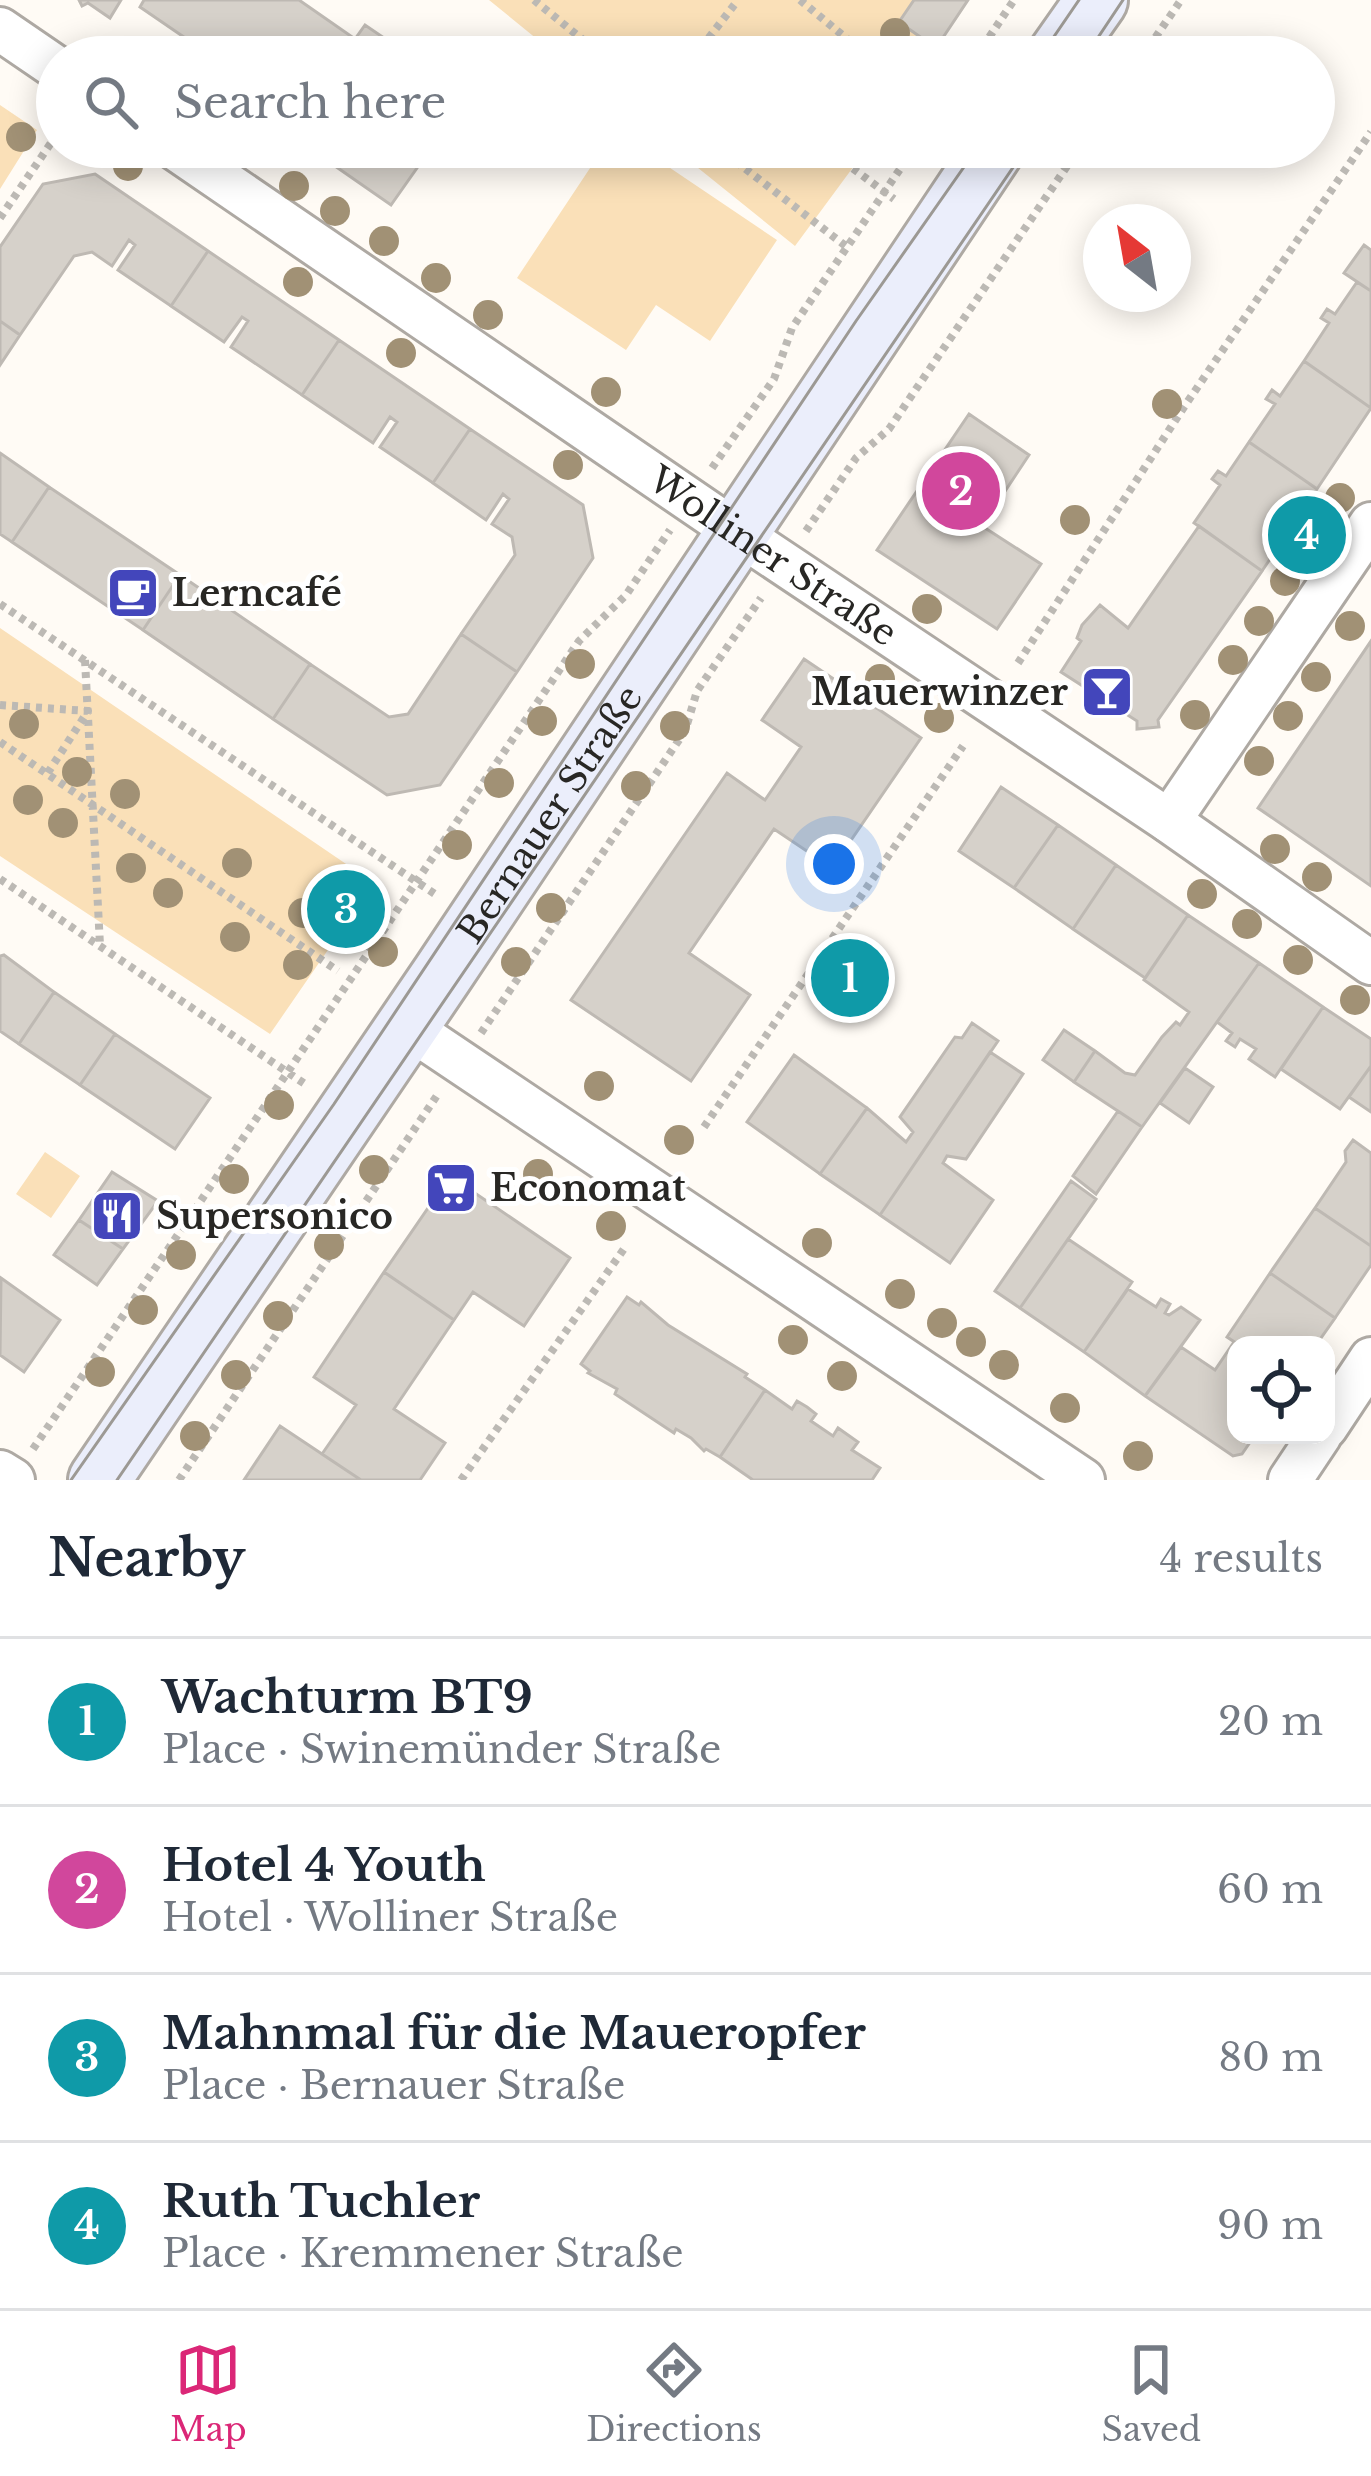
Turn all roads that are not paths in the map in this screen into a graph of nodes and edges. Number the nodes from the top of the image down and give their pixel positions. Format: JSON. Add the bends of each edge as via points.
{"nodes":[{"id":1,"x":1097,"y":0,"type":"edge"},
{"id":2,"x":0,"y":29,"type":"edge"},
{"id":3,"x":1072,"y":36,"type":"edge"},
{"id":4,"x":36,"y":54,"type":"edge"},
{"id":5,"x":204,"y":168,"type":"edge"},
{"id":6,"x":980,"y":168,"type":"edge"},
{"id":7,"x":1371,"y":524,"type":"edge"},
{"id":8,"x":738,"y":533,"type":"junction"},
{"id":9,"x":1169,"y":821,"type":"junction"},
{"id":10,"x":1371,"y":963,"type":"edge"},
{"id":11,"x":408,"y":1027,"type":"junction"},
{"id":12,"x":1371,"y":1359,"type":"edge"},
{"id":13,"x":1335,"y":1413,"type":"edge"},
{"id":14,"x":1314,"y":1444,"type":"edge"},
{"id":15,"x":100,"y":1480,"type":"edge"},
{"id":16,"x":1083,"y":1480,"type":"edge"},
{"id":17,"x":1290,"y":1480,"type":"edge"}],
"edges":[{"from":1,"to":3,"type":"main road"},
{"from":2,"to":4,"type":"street"},
{"from":5,"to":8,"type":"street","name":"Wolliner Straße"},
{"from":6,"to":8,"type":"main road","name":"Bernauer Straße"},
{"from":7,"to":9,"type":"street"},
{"from":8,"to":9,"type":"street","name":"Wolliner Straße"},
{"from":8,"to":11,"type":"main road","name":"Bernauer Straße"},
{"from":9,"to":10,"type":"street","name":"Wolliner Straße"},
{"from":11,"to":15,"type":"main road","name":"Bernauer Straße"},
{"from":11,"to":16,"type":"street"},
{"from":12,"to":13,"type":"street"},
{"from":14,"to":17,"type":"street"}]}
